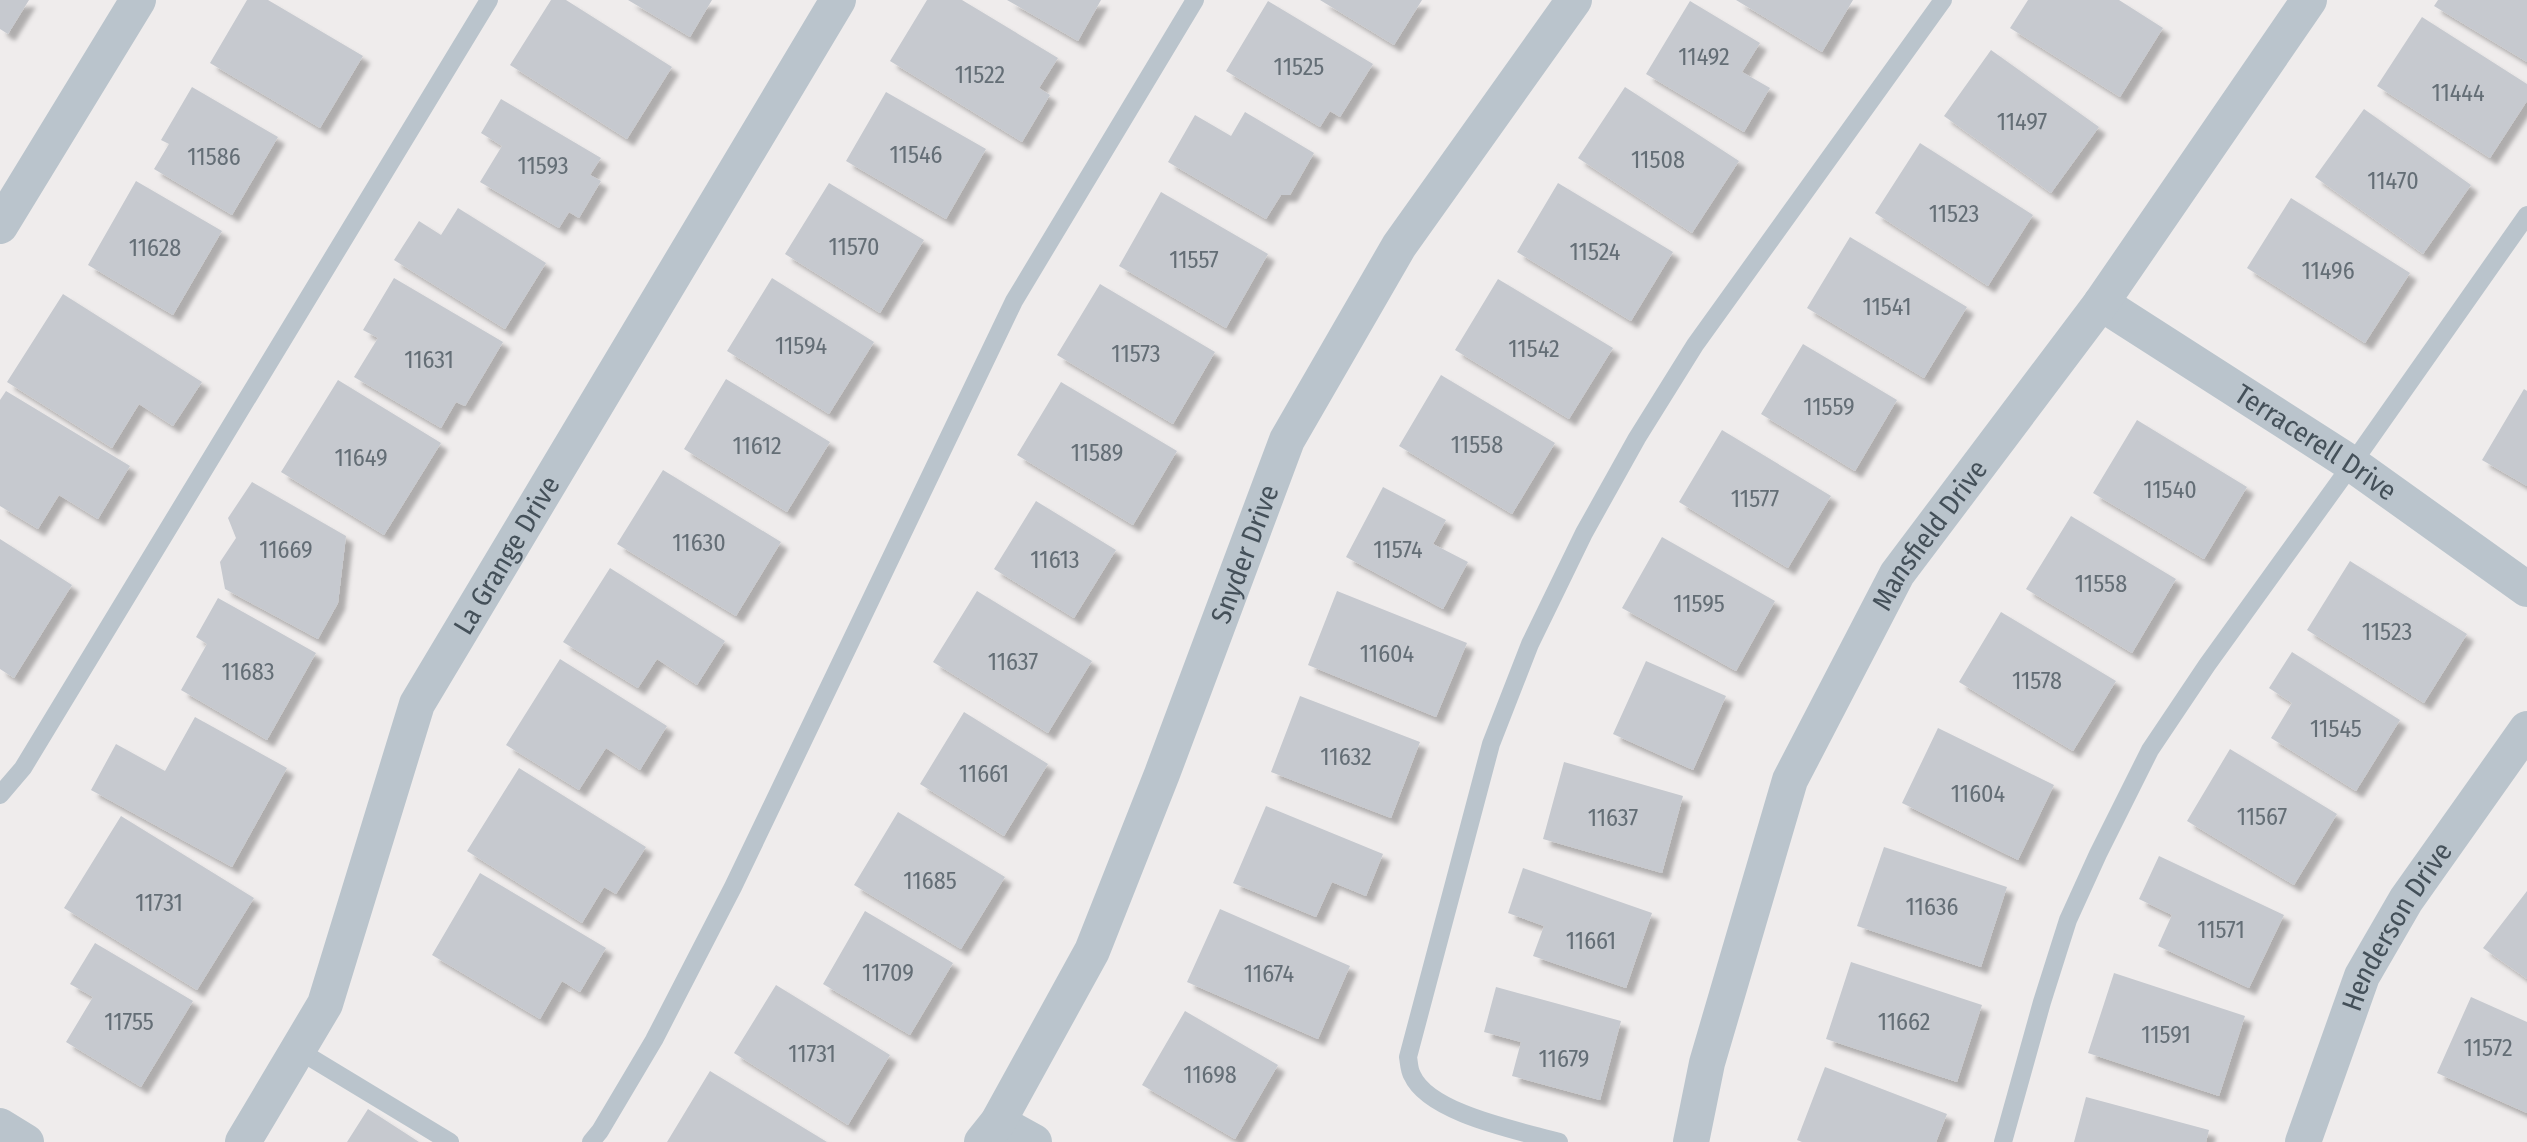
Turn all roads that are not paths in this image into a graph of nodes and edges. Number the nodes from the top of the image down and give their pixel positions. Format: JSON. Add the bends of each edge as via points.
{"nodes":[{"id":1,"x":138,"y":0,"type":"edge"},
{"id":2,"x":489,"y":0,"type":"edge"},
{"id":3,"x":838,"y":0,"type":"edge"},
{"id":4,"x":1195,"y":0,"type":"edge"},
{"id":5,"x":1574,"y":0,"type":"edge"},
{"id":6,"x":1943,"y":0,"type":"edge"},
{"id":7,"x":2309,"y":0,"type":"edge"},
{"id":8,"x":2527,"y":215,"type":"edge"},
{"id":9,"x":0,"y":226,"type":"edge"},
{"id":10,"x":2101,"y":303,"type":"junction"},
{"id":11,"x":2352,"y":464,"type":"junction"},
{"id":12,"x":2527,"y":589,"type":"edge"},
{"id":13,"x":2527,"y":729,"type":"edge"},
{"id":14,"x":0,"y":795,"type":"edge"},
{"id":15,"x":298,"y":1050,"type":"junction"},
{"id":16,"x":0,"y":1126,"type":"edge"},
{"id":17,"x":990,"y":1132,"type":"edge"},
{"id":18,"x":26,"y":1142,"type":"edge"},
{"id":19,"x":243,"y":1142,"type":"edge"},
{"id":20,"x":450,"y":1142,"type":"edge"},
{"id":21,"x":591,"y":1142,"type":"edge"},
{"id":22,"x":1034,"y":1142,"type":"edge"},
{"id":23,"x":1559,"y":1142,"type":"edge"},
{"id":24,"x":1691,"y":1142,"type":"edge"},
{"id":25,"x":2003,"y":1142,"type":"edge"},
{"id":26,"x":2303,"y":1142,"type":"edge"}],
"edges":[{"from":1,"to":9,"type":"street"},
{"from":2,"to":14,"type":"lane","via":[[23,768]]},
{"from":3,"to":15,"type":"street","name":"La Grange Drive","via":[[417,704],[325,1004]]},
{"from":4,"to":21,"type":"lane","via":[[1014,301],[733,887],[654,1040]]},
{"from":5,"to":17,"type":"street","name":"Snyder Drive","via":[[1399,246],[1287,440],[1092,951]]},
{"from":6,"to":23,"type":"lane","via":[[1695,345],[1637,438],[1530,644],[1491,744],[1408,1057],[1412,1076],[1428,1095],[1464,1115]]},
{"from":7,"to":10,"type":"street","name":"Mansfield Drive"},
{"from":8,"to":11,"type":"lane"},
{"from":10,"to":11,"type":"street","name":"Terracerell Drive"},
{"from":10,"to":24,"type":"street","name":"Mansfield Drive","via":[[1897,574],[1790,780],[1707,1063]]},
{"from":11,"to":12,"type":"street","name":"Terracerell Drive"},
{"from":11,"to":25,"type":"lane","via":[[2150,750],[2068,920]]},
{"from":13,"to":26,"type":"street","name":"Henderson Drive","via":[[2406,900],[2362,976]]},
{"from":15,"to":19,"type":"street","name":"La Grange Drive"},
{"from":15,"to":20,"type":"lane"},
{"from":16,"to":18,"type":"street"},
{"from":17,"to":22,"type":"street"}]}
